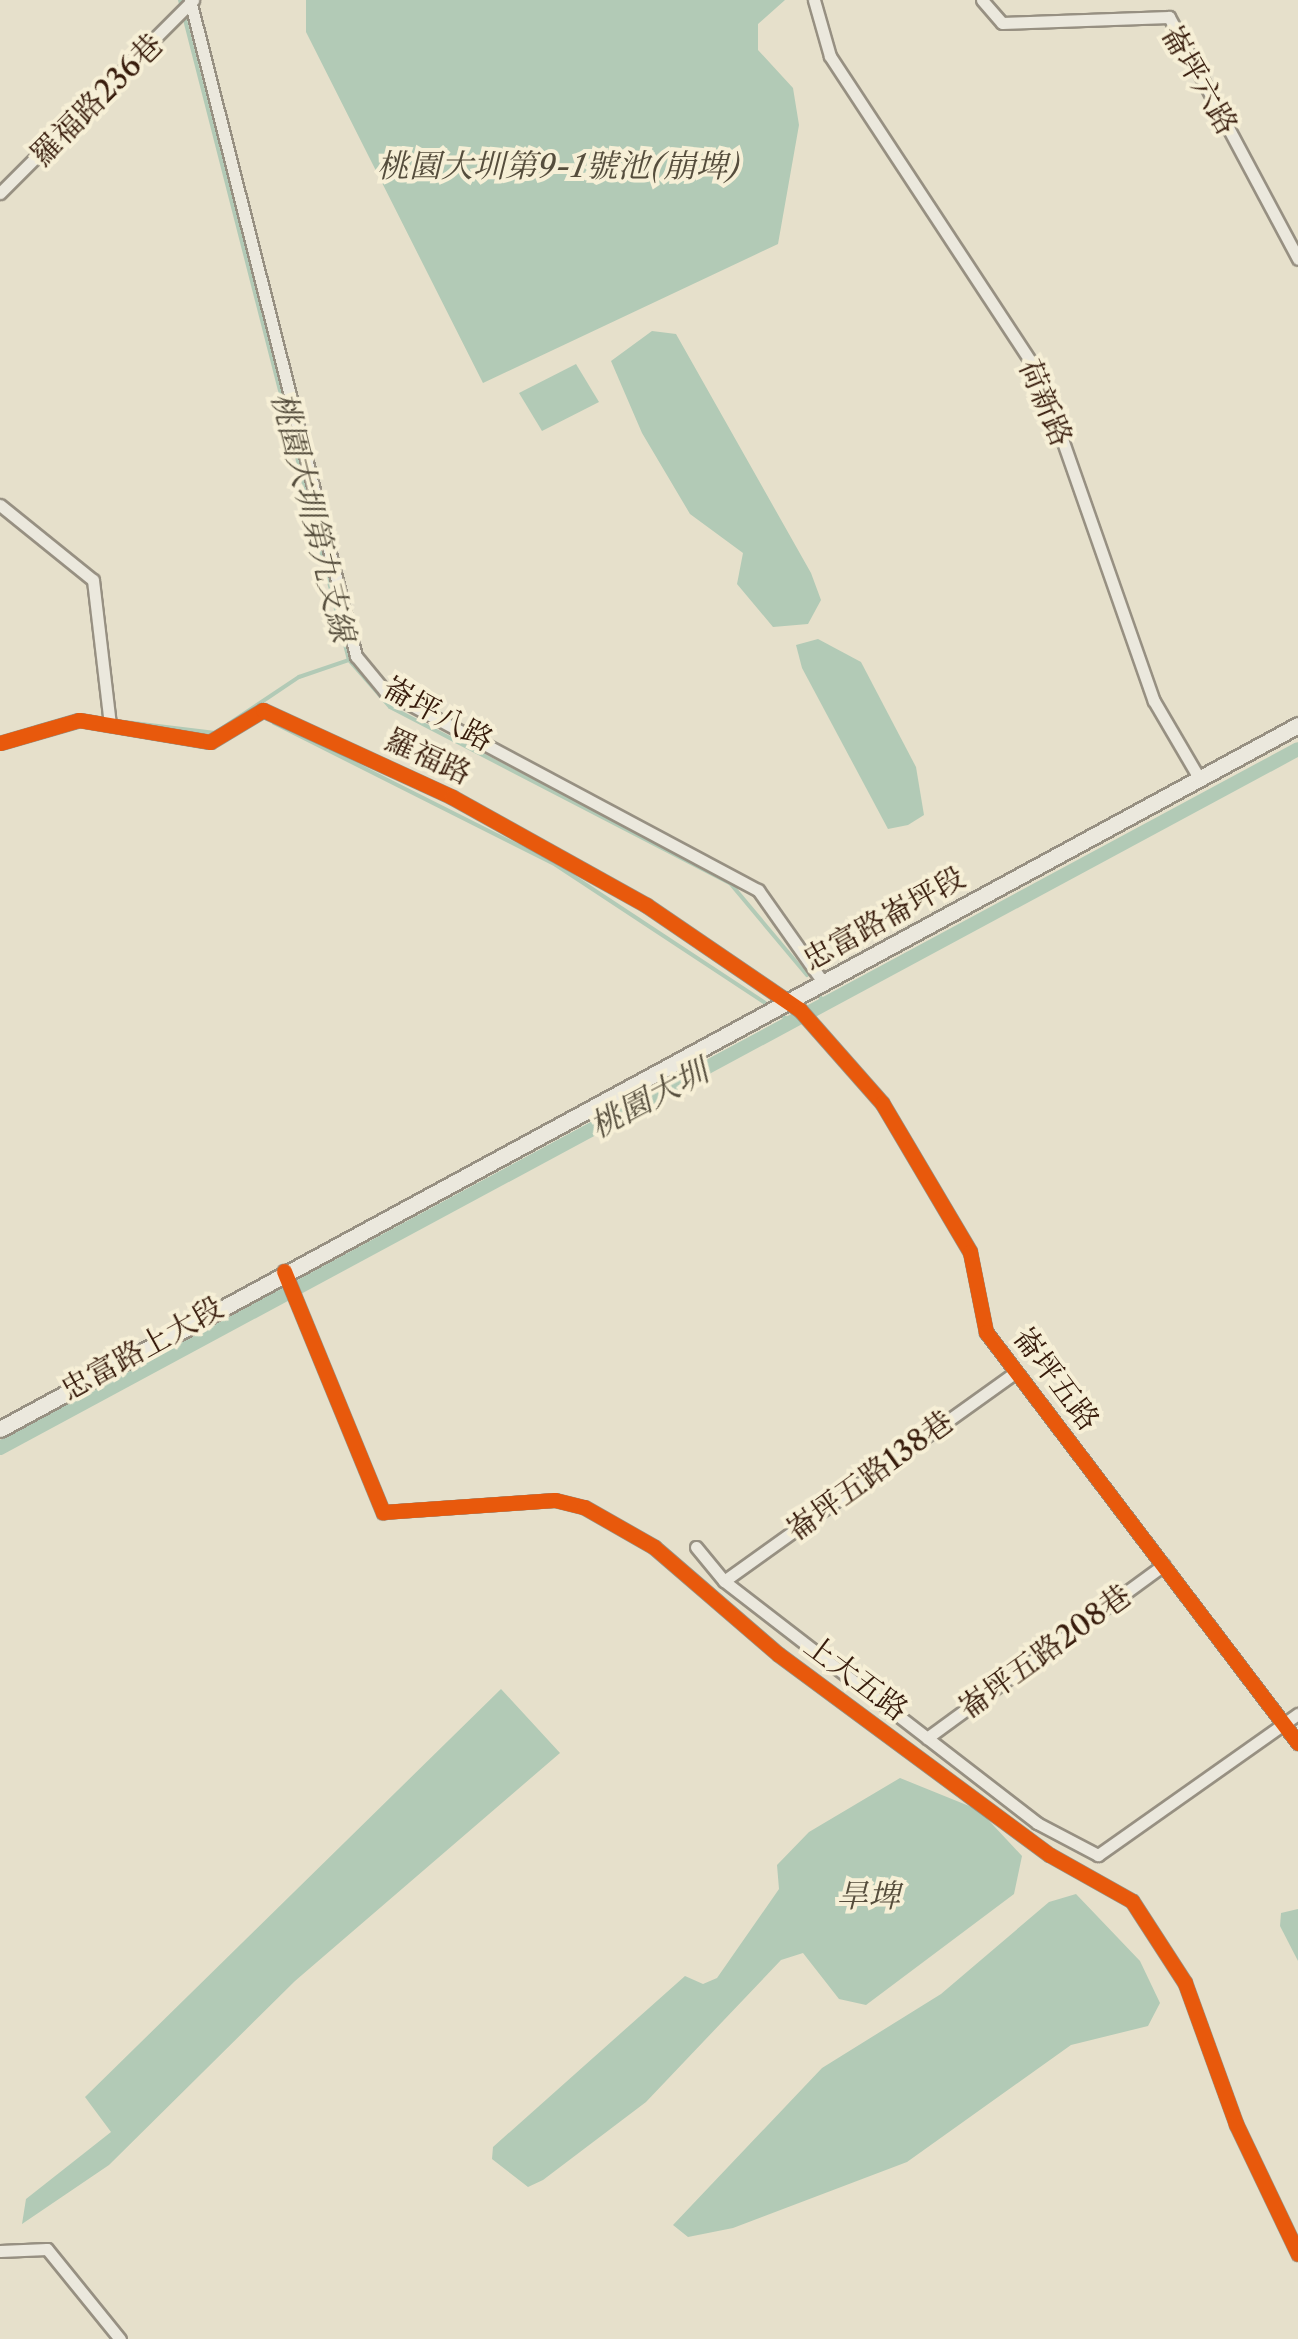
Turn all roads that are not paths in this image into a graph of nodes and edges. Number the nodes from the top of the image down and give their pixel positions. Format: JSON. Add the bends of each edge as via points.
{"nodes":[{"id":1,"x":814,"y":0,"type":"edge"},
{"id":2,"x":982,"y":0,"type":"edge"},
{"id":3,"x":191,"y":1,"type":"edge"},
{"id":4,"x":0,"y":193,"type":"edge"},
{"id":5,"x":1298,"y":259,"type":"edge"},
{"id":6,"x":0,"y":505,"type":"edge"},
{"id":7,"x":110,"y":725,"type":"junction"},
{"id":8,"x":1298,"y":725,"type":"edge"},
{"id":9,"x":0,"y":744,"type":"edge"},
{"id":10,"x":1199,"y":778,"type":"junction"},
{"id":11,"x":823,"y":982,"type":"junction"},
{"id":12,"x":793,"y":1007,"type":"junction"},
{"id":13,"x":286,"y":1274,"type":"junction"},
{"id":14,"x":1016,"y":1372,"type":"junction"},
{"id":15,"x":0,"y":1429,"type":"edge"},
{"id":16,"x":696,"y":1547,"type":"dead end"},
{"id":17,"x":1163,"y":1565,"type":"junction"},
{"id":18,"x":724,"y":1581,"type":"junction"},
{"id":19,"x":1298,"y":1714,"type":"edge"},
{"id":20,"x":1285,"y":1724,"type":"junction"},
{"id":21,"x":927,"y":1738,"type":"junction"},
{"id":22,"x":1298,"y":1743,"type":"edge"},
{"id":23,"x":1079,"y":1849,"type":"junction"},
{"id":24,"x":1085,"y":1873,"type":"junction"},
{"id":25,"x":0,"y":2250,"type":"edge"},
{"id":26,"x":1298,"y":2254,"type":"edge"},
{"id":27,"x":120,"y":2339,"type":"edge"}],
"edges":[{"from":1,"to":10,"type":"street","name":"荷新路","via":[[830,56],[1040,376],[1154,702]]},
{"from":2,"to":5,"type":"street","name":"崙坪六路","via":[[1002,23],[1169,17]]},
{"from":3,"to":4,"type":"street","name":"羅福路236巷"},
{"from":3,"to":11,"type":"street","name":"崙坪八路","via":[[356,656],[385,691],[758,890]]},
{"from":6,"to":7,"type":"street","via":[[93,580]]},
{"from":7,"to":9,"type":"street","name":"羅福路","via":[[54,724]]},
{"from":7,"to":12,"type":"street","name":"羅福路","via":[[210,742],[263,710],[452,797],[646,905]]},
{"from":8,"to":10,"type":"street","name":"忠富路崙坪段"},
{"from":10,"to":11,"type":"street","name":"忠富路崙坪段"},
{"from":11,"to":12,"type":"street","name":"忠富路崙坪段"},
{"from":12,"to":13,"type":"street","name":"忠富路崙坪段"},
{"from":12,"to":14,"type":"street","name":"崙坪五路","via":[[882,1103],[970,1252],[986,1332]]},
{"from":13,"to":15,"type":"street","name":"忠富路上大段"},
{"from":13,"to":24,"type":"street","name":"上大五路","via":[[382,1512],[555,1500],[584,1508],[654,1547],[778,1654]]},
{"from":14,"to":17,"type":"street","name":"崙坪五路"},
{"from":14,"to":18,"type":"street","name":"崙坪五路138巷"},
{"from":16,"to":18,"type":"street"},
{"from":17,"to":20,"type":"street","name":"崙坪五路"},
{"from":17,"to":21,"type":"street","name":"崙坪五路208巷"},
{"from":18,"to":21,"type":"street"},
{"from":19,"to":20,"type":"street"},
{"from":20,"to":22,"type":"street","name":"崙坪五路"},
{"from":20,"to":23,"type":"street","via":[[1104,1855]]},
{"from":21,"to":23,"type":"street"},
{"from":23,"to":24,"type":"street"},
{"from":24,"to":26,"type":"street","name":"上大五路","via":[[1132,1901],[1186,1984],[1236,2124]]},
{"from":25,"to":27,"type":"street","via":[[47,2249]]}]}
